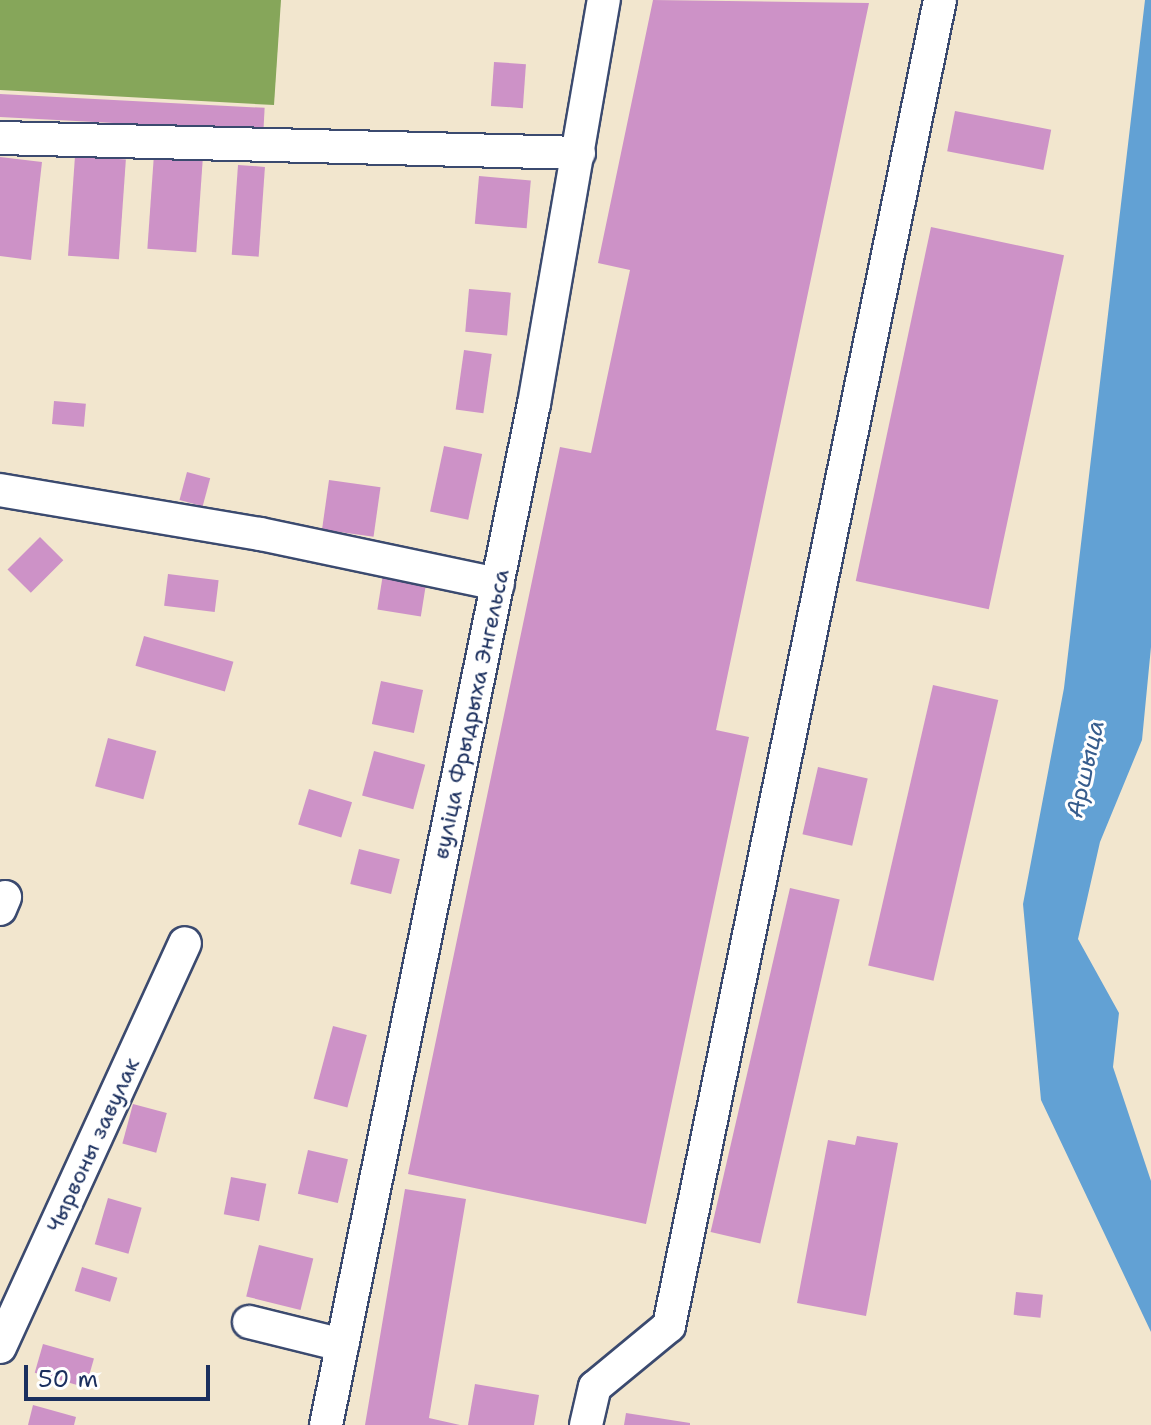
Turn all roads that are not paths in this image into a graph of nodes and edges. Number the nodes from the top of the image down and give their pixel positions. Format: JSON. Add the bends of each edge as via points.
{"nodes":[{"id":1,"x":604,"y":0,"type":"edge"},
{"id":2,"x":940,"y":0,"type":"edge"},
{"id":3,"x":0,"y":138,"type":"edge"},
{"id":4,"x":579,"y":153,"type":"junction"},
{"id":5,"x":0,"y":490,"type":"edge"},
{"id":6,"x":498,"y":584,"type":"junction"},
{"id":7,"x":185,"y":943,"type":"dead end"},
{"id":8,"x":249,"y":1322,"type":"dead end"},
{"id":9,"x":342,"y":1345,"type":"junction"},
{"id":10,"x":0,"y":1347,"type":"edge"},
{"id":11,"x":326,"y":1425,"type":"edge"},
{"id":12,"x":586,"y":1425,"type":"edge"}],
"edges":[{"from":1,"to":4,"type":"street","name":"вуліца Фрыдрыха Энгельса"},
{"from":2,"to":12,"type":"street","via":[[669,1326],[595,1387]]},
{"from":3,"to":4,"type":"street"},
{"from":4,"to":6,"type":"street","name":"вуліца Фрыдрыха Энгельса"},
{"from":5,"to":6,"type":"street","via":[[260,534]]},
{"from":6,"to":9,"type":"street","name":"вуліца Фрыдрыха Энгельса"},
{"from":7,"to":10,"type":"street","name":"Чырвоны завулак"},
{"from":8,"to":9,"type":"street"},
{"from":9,"to":11,"type":"street","name":"вуліца Фрыдрыха Энгельса"}]}
